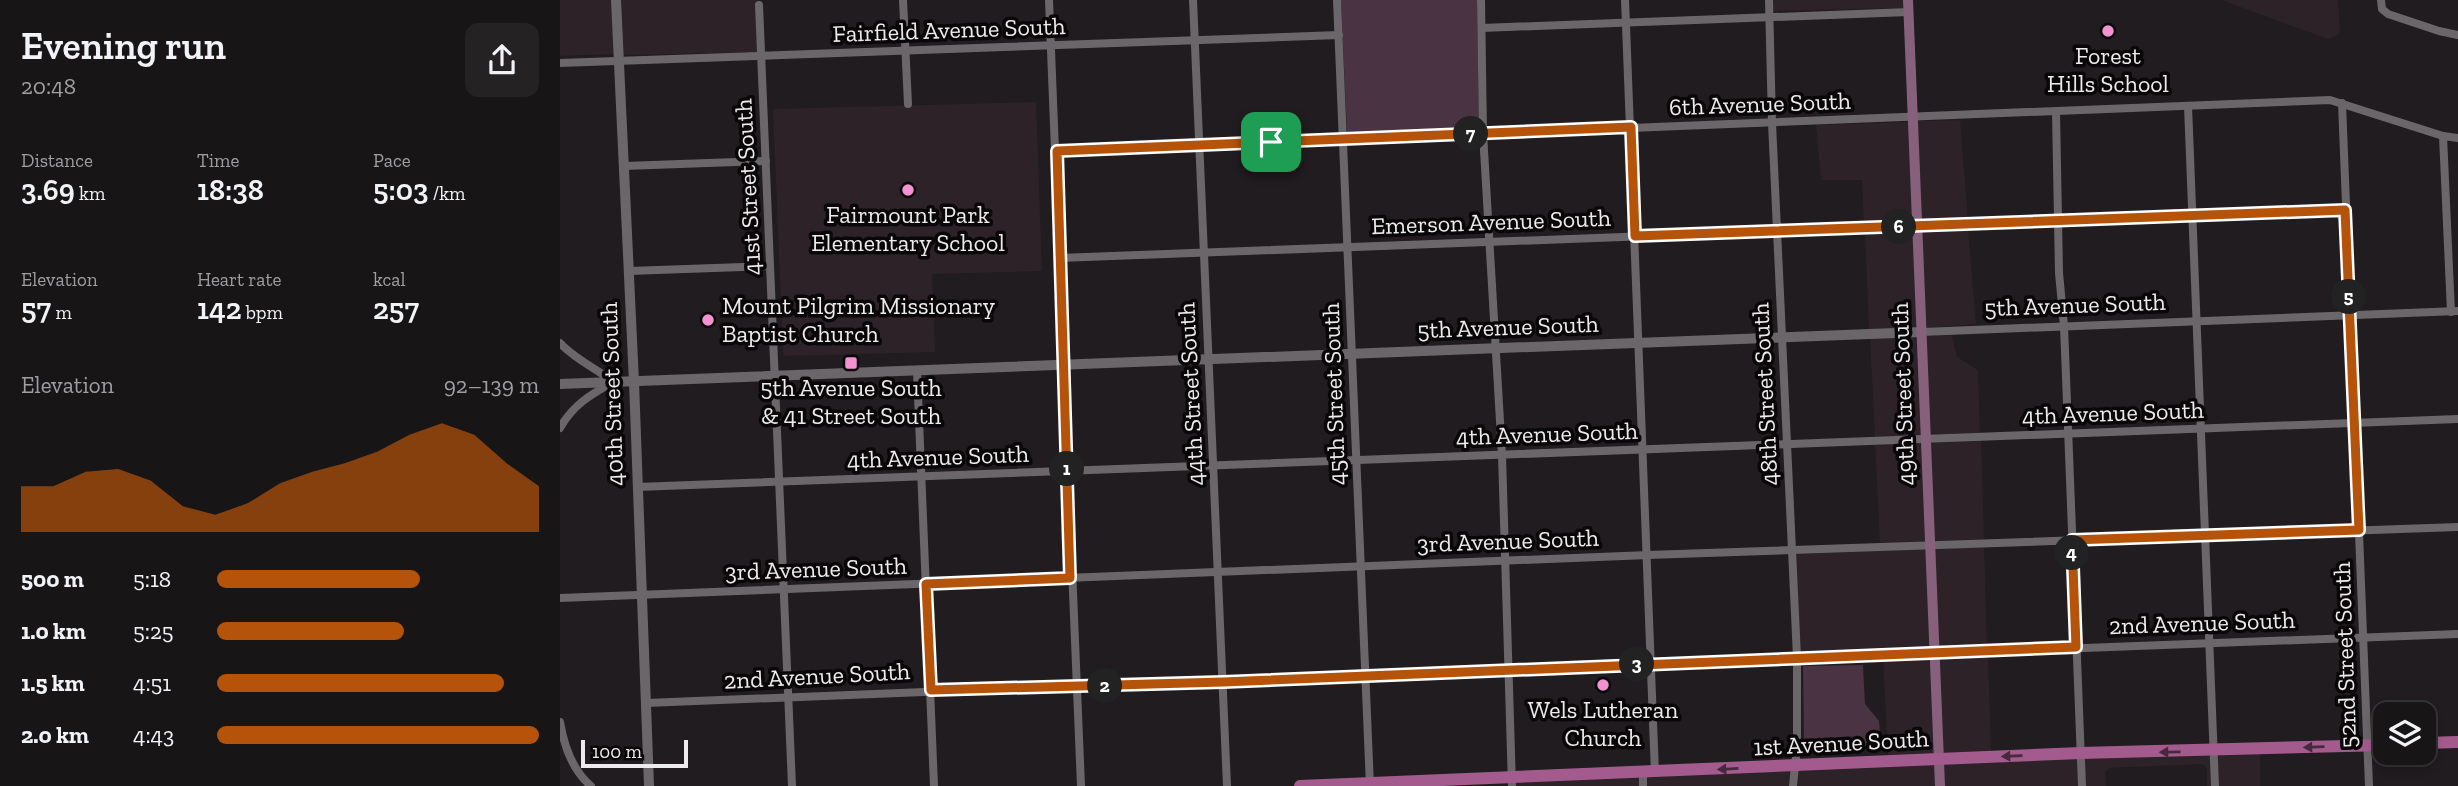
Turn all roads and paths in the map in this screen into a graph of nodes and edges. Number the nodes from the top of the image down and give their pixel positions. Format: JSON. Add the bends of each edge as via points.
{"nodes":[{"id":1,"x":616,"y":0,"type":"edge"},
{"id":2,"x":903,"y":0,"type":"edge"},
{"id":3,"x":1049,"y":0,"type":"edge"},
{"id":4,"x":1193,"y":0,"type":"edge"},
{"id":5,"x":1338,"y":0,"type":"edge"},
{"id":6,"x":1481,"y":0,"type":"edge"},
{"id":7,"x":1625,"y":0,"type":"edge"},
{"id":8,"x":1769,"y":0,"type":"edge"},
{"id":9,"x":760,"y":5,"type":"dead end"},
{"id":10,"x":2381,"y":5,"type":"edge"},
{"id":11,"x":1909,"y":6,"type":"edge"},
{"id":12,"x":1768,"y":17,"type":"junction"},
{"id":13,"x":1626,"y":23,"type":"junction"},
{"id":14,"x":1482,"y":28,"type":"junction"},
{"id":15,"x":1339,"y":35,"type":"junction"},
{"id":16,"x":2458,"y":35,"type":"edge"},
{"id":17,"x":1194,"y":40,"type":"junction"},
{"id":18,"x":1051,"y":45,"type":"junction"},
{"id":19,"x":905,"y":50,"type":"junction"},
{"id":20,"x":761,"y":55,"type":"junction"},
{"id":21,"x":618,"y":61,"type":"junction"},
{"id":22,"x":560,"y":63,"type":"edge"},
{"id":23,"x":2342,"y":103,"type":"junction"},
{"id":24,"x":908,"y":104,"type":"dead end"},
{"id":25,"x":2188,"y":106,"type":"junction"},
{"id":26,"x":2056,"y":112,"type":"junction"},
{"id":27,"x":1913,"y":117,"type":"junction"},
{"id":28,"x":1772,"y":123,"type":"junction"},
{"id":29,"x":1631,"y":127,"type":"junction"},
{"id":30,"x":1483,"y":133,"type":"junction"},
{"id":31,"x":2443,"y":136,"type":"junction"},
{"id":32,"x":2458,"y":138,"type":"edge"},
{"id":33,"x":1343,"y":139,"type":"junction"},
{"id":34,"x":1199,"y":145,"type":"junction"},
{"id":35,"x":1057,"y":151,"type":"junction"},
{"id":36,"x":766,"y":161,"type":"junction"},
{"id":37,"x":624,"y":166,"type":"junction"},
{"id":38,"x":2345,"y":210,"type":"junction"},
{"id":39,"x":2192,"y":216,"type":"junction"},
{"id":40,"x":2057,"y":220,"type":"junction"},
{"id":41,"x":1918,"y":226,"type":"junction"},
{"id":42,"x":1777,"y":231,"type":"junction"},
{"id":43,"x":1635,"y":236,"type":"junction"},
{"id":44,"x":1488,"y":242,"type":"junction"},
{"id":45,"x":1348,"y":247,"type":"junction"},
{"id":46,"x":1204,"y":252,"type":"junction"},
{"id":47,"x":1059,"y":258,"type":"junction"},
{"id":48,"x":770,"y":266,"type":"junction"},
{"id":49,"x":629,"y":271,"type":"junction"},
{"id":50,"x":2454,"y":312,"type":"edge"},
{"id":51,"x":2350,"y":316,"type":"junction"},
{"id":52,"x":2196,"y":321,"type":"junction"},
{"id":53,"x":2064,"y":327,"type":"junction"},
{"id":54,"x":1922,"y":332,"type":"junction"},
{"id":55,"x":1782,"y":337,"type":"junction"},
{"id":56,"x":560,"y":343,"type":"edge"},
{"id":57,"x":1640,"y":343,"type":"junction"},
{"id":58,"x":1494,"y":348,"type":"junction"},
{"id":59,"x":1352,"y":354,"type":"junction"},
{"id":60,"x":1209,"y":359,"type":"junction"},
{"id":61,"x":1064,"y":365,"type":"junction"},
{"id":62,"x":918,"y":371,"type":"junction"},
{"id":63,"x":775,"y":376,"type":"junction"},
{"id":64,"x":613,"y":382,"type":"junction"},
{"id":65,"x":634,"y":382,"type":"junction"},
{"id":66,"x":560,"y":384,"type":"edge"},
{"id":67,"x":2458,"y":419,"type":"edge"},
{"id":68,"x":2355,"y":423,"type":"junction"},
{"id":69,"x":560,"y":428,"type":"edge"},
{"id":70,"x":2201,"y":429,"type":"junction"},
{"id":71,"x":2068,"y":434,"type":"junction"},
{"id":72,"x":1926,"y":439,"type":"junction"},
{"id":73,"x":1787,"y":444,"type":"junction"},
{"id":74,"x":1644,"y":450,"type":"junction"},
{"id":75,"x":1502,"y":455,"type":"junction"},
{"id":76,"x":1356,"y":460,"type":"junction"},
{"id":77,"x":1213,"y":466,"type":"junction"},
{"id":78,"x":1067,"y":471,"type":"junction"},
{"id":79,"x":922,"y":476,"type":"junction"},
{"id":80,"x":779,"y":482,"type":"junction"},
{"id":81,"x":637,"y":487,"type":"junction"},
{"id":82,"x":2458,"y":527,"type":"edge"},
{"id":83,"x":2359,"y":530,"type":"junction"},
{"id":84,"x":2205,"y":536,"type":"junction"},
{"id":85,"x":2072,"y":540,"type":"junction"},
{"id":86,"x":1930,"y":545,"type":"junction"},
{"id":87,"x":1791,"y":550,"type":"junction"},
{"id":88,"x":1648,"y":555,"type":"junction"},
{"id":89,"x":1505,"y":561,"type":"junction"},
{"id":90,"x":1361,"y":566,"type":"junction"},
{"id":91,"x":1218,"y":572,"type":"junction"},
{"id":92,"x":1070,"y":578,"type":"junction"},
{"id":93,"x":926,"y":584,"type":"junction"},
{"id":94,"x":783,"y":590,"type":"junction"},
{"id":95,"x":641,"y":595,"type":"junction"},
{"id":96,"x":560,"y":598,"type":"edge"},
{"id":97,"x":2458,"y":634,"type":"edge"},
{"id":98,"x":2363,"y":637,"type":"junction"},
{"id":99,"x":2209,"y":642,"type":"junction"},
{"id":100,"x":2076,"y":647,"type":"junction"},
{"id":101,"x":1934,"y":652,"type":"junction"},
{"id":102,"x":1797,"y":657,"type":"junction"},
{"id":103,"x":1651,"y":664,"type":"junction"},
{"id":104,"x":1508,"y":669,"type":"junction"},
{"id":105,"x":1365,"y":675,"type":"junction"},
{"id":106,"x":1223,"y":682,"type":"junction"},
{"id":107,"x":1076,"y":687,"type":"junction"},
{"id":108,"x":931,"y":690,"type":"junction"},
{"id":109,"x":787,"y":697,"type":"junction"},
{"id":110,"x":646,"y":703,"type":"junction"},
{"id":111,"x":560,"y":722,"type":"edge"},
{"id":112,"x":2458,"y":742,"type":"edge"},
{"id":113,"x":2436,"y":743,"type":"edge"},
{"id":114,"x":2367,"y":745,"type":"junction"},
{"id":115,"x":2373,"y":745,"type":"edge"},
{"id":116,"x":2214,"y":751,"type":"junction"},
{"id":117,"x":2080,"y":753,"type":"junction"},
{"id":118,"x":1939,"y":759,"type":"junction"},
{"id":119,"x":1796,"y":765,"type":"junction"},
{"id":120,"x":1647,"y":777,"type":"edge"},
{"id":121,"x":1512,"y":782,"type":"edge"},
{"id":122,"x":1369,"y":785,"type":"edge"},
{"id":123,"x":591,"y":786,"type":"edge"},
{"id":124,"x":649,"y":786,"type":"edge"},
{"id":125,"x":792,"y":786,"type":"edge"},
{"id":126,"x":934,"y":786,"type":"edge"},
{"id":127,"x":1080,"y":786,"type":"edge"},
{"id":128,"x":1227,"y":786,"type":"edge"},
{"id":129,"x":1300,"y":786,"type":"edge"},
{"id":130,"x":1793,"y":786,"type":"edge"},
{"id":131,"x":1940,"y":786,"type":"edge"},
{"id":132,"x":2082,"y":786,"type":"edge"},
{"id":133,"x":2215,"y":786,"type":"edge"},
{"id":134,"x":2369,"y":786,"type":"edge"}],
"edges":[{"from":1,"to":21,"type":"street","name":"40th Street South"},
{"from":2,"to":19,"type":"street"},
{"from":3,"to":18,"type":"street"},
{"from":4,"to":17,"type":"street","name":"44th Street South"},
{"from":5,"to":15,"type":"street","name":"45th Street South"},
{"from":6,"to":14,"type":"street"},
{"from":7,"to":13,"type":"street"},
{"from":8,"to":12,"type":"street","name":"48th Street South"},
{"from":9,"to":20,"type":"street","name":"41st Street South"},
{"from":10,"to":16,"type":"street","via":[[2388,14]]},
{"from":11,"to":12,"type":"street"},
{"from":11,"to":27,"type":"main road","name":"49th Street South"},
{"from":12,"to":13,"type":"street"},
{"from":12,"to":28,"type":"street","name":"48th Street South"},
{"from":13,"to":14,"type":"street"},
{"from":13,"to":29,"type":"street"},
{"from":14,"to":30,"type":"street"},
{"from":15,"to":17,"type":"street","name":"Fairfield Avenue South"},
{"from":15,"to":33,"type":"street","name":"45th Street South"},
{"from":17,"to":18,"type":"street","name":"Fairfield Avenue South"},
{"from":17,"to":34,"type":"street","name":"44th Street South"},
{"from":18,"to":19,"type":"street","name":"Fairfield Avenue South"},
{"from":18,"to":35,"type":"street"},
{"from":19,"to":20,"type":"street","name":"Fairfield Avenue South"},
{"from":19,"to":24,"type":"street"},
{"from":20,"to":21,"type":"street","name":"Fairfield Avenue South"},
{"from":20,"to":36,"type":"street","name":"41st Street South"},
{"from":21,"to":22,"type":"street","name":"Fairfield Avenue South"},
{"from":21,"to":37,"type":"street","name":"40th Street South"},
{"from":23,"to":25,"type":"street","name":"6th Avenue South"},
{"from":23,"to":31,"type":"street","name":"6th Avenue South"},
{"from":23,"to":38,"type":"street","name":"52nd Street South"},
{"from":25,"to":26,"type":"street","name":"6th Avenue South"},
{"from":25,"to":39,"type":"street"},
{"from":26,"to":27,"type":"street","name":"6th Avenue South"},
{"from":26,"to":40,"type":"street"},
{"from":27,"to":28,"type":"street","name":"6th Avenue South"},
{"from":27,"to":41,"type":"main road","name":"49th Street South"},
{"from":28,"to":29,"type":"street","name":"6th Avenue South"},
{"from":28,"to":42,"type":"street","name":"48th Street South"},
{"from":29,"to":30,"type":"street","name":"6th Avenue South"},
{"from":29,"to":43,"type":"street"},
{"from":30,"to":33,"type":"street","name":"6th Avenue South"},
{"from":30,"to":44,"type":"street"},
{"from":31,"to":32,"type":"street","name":"6th Avenue South"},
{"from":31,"to":50,"type":"street"},
{"from":33,"to":34,"type":"street","name":"6th Avenue South"},
{"from":33,"to":45,"type":"street","name":"45th Street South"},
{"from":34,"to":35,"type":"street","name":"6th Avenue South"},
{"from":34,"to":46,"type":"street","name":"44th Street South"},
{"from":35,"to":47,"type":"street"},
{"from":36,"to":37,"type":"street"},
{"from":36,"to":48,"type":"street","name":"41st Street South"},
{"from":37,"to":49,"type":"street","name":"40th Street South"},
{"from":38,"to":39,"type":"street","name":"Emerson Avenue South"},
{"from":38,"to":51,"type":"street","name":"52nd Street South"},
{"from":39,"to":40,"type":"street","name":"Emerson Avenue South"},
{"from":39,"to":52,"type":"street"},
{"from":40,"to":41,"type":"street","name":"Emerson Avenue South"},
{"from":40,"to":53,"type":"street"},
{"from":41,"to":42,"type":"street","name":"Emerson Avenue South"},
{"from":41,"to":54,"type":"main road","name":"49th Street South"},
{"from":42,"to":43,"type":"street","name":"Emerson Avenue South"},
{"from":42,"to":55,"type":"street","name":"48th Street South"},
{"from":43,"to":44,"type":"street","name":"Emerson Avenue South"},
{"from":43,"to":57,"type":"street"},
{"from":44,"to":45,"type":"street","name":"Emerson Avenue South"},
{"from":44,"to":58,"type":"street"},
{"from":45,"to":46,"type":"street","name":"Emerson Avenue South"},
{"from":45,"to":59,"type":"street","name":"45th Street South"},
{"from":46,"to":47,"type":"street","name":"Emerson Avenue South"},
{"from":46,"to":60,"type":"street","name":"44th Street South"},
{"from":47,"to":61,"type":"street"},
{"from":48,"to":49,"type":"street"},
{"from":48,"to":63,"type":"street","name":"41st Street South"},
{"from":49,"to":65,"type":"street","name":"40th Street South"},
{"from":50,"to":51,"type":"street","name":"5th Avenue South"},
{"from":51,"to":52,"type":"street","name":"5th Avenue South"},
{"from":51,"to":68,"type":"street","name":"52nd Street South"},
{"from":52,"to":53,"type":"street","name":"5th Avenue South"},
{"from":52,"to":70,"type":"street"},
{"from":53,"to":54,"type":"street","name":"5th Avenue South"},
{"from":53,"to":71,"type":"street"},
{"from":54,"to":55,"type":"street","name":"5th Avenue South"},
{"from":54,"to":72,"type":"main road","name":"49th Street South"},
{"from":55,"to":57,"type":"street","name":"5th Avenue South"},
{"from":55,"to":73,"type":"street","name":"48th Street South"},
{"from":56,"to":64,"type":"street"},
{"from":57,"to":58,"type":"street","name":"5th Avenue South"},
{"from":57,"to":74,"type":"street"},
{"from":58,"to":59,"type":"street","name":"5th Avenue South"},
{"from":58,"to":75,"type":"street"},
{"from":59,"to":60,"type":"street","name":"5th Avenue South"},
{"from":59,"to":76,"type":"street","name":"45th Street South"},
{"from":60,"to":61,"type":"street","name":"5th Avenue South"},
{"from":60,"to":77,"type":"street","name":"44th Street South"},
{"from":61,"to":62,"type":"street","name":"5th Avenue South"},
{"from":61,"to":78,"type":"street"},
{"from":62,"to":63,"type":"street","name":"5th Avenue South"},
{"from":62,"to":79,"type":"street"},
{"from":63,"to":65,"type":"street","name":"5th Avenue South"},
{"from":63,"to":80,"type":"street","name":"41st Street South"},
{"from":64,"to":65,"type":"street","name":"5th Avenue South"},
{"from":64,"to":66,"type":"street","name":"5th Avenue South"},
{"from":64,"to":69,"type":"street","via":[[578,404]]},
{"from":65,"to":81,"type":"street","name":"40th Street South"},
{"from":67,"to":68,"type":"street","name":"4th Avenue South"},
{"from":68,"to":70,"type":"street","name":"4th Avenue South"},
{"from":68,"to":83,"type":"street","name":"52nd Street South"},
{"from":70,"to":71,"type":"street","name":"4th Avenue South"},
{"from":70,"to":84,"type":"street"},
{"from":71,"to":72,"type":"street","name":"4th Avenue South"},
{"from":71,"to":85,"type":"street"},
{"from":72,"to":73,"type":"street","name":"4th Avenue South"},
{"from":72,"to":86,"type":"main road","name":"49th Street South"},
{"from":73,"to":74,"type":"street","name":"4th Avenue South"},
{"from":73,"to":87,"type":"street","name":"48th Street South"},
{"from":74,"to":75,"type":"street","name":"4th Avenue South"},
{"from":74,"to":88,"type":"street"},
{"from":75,"to":76,"type":"street","name":"4th Avenue South"},
{"from":75,"to":89,"type":"street"},
{"from":76,"to":77,"type":"street","name":"4th Avenue South"},
{"from":76,"to":90,"type":"street","name":"45th Street South"},
{"from":77,"to":78,"type":"street","name":"4th Avenue South"},
{"from":77,"to":91,"type":"street","name":"44th Street South"},
{"from":78,"to":79,"type":"street","name":"4th Avenue South"},
{"from":78,"to":92,"type":"street"},
{"from":79,"to":80,"type":"street","name":"4th Avenue South"},
{"from":79,"to":93,"type":"street"},
{"from":80,"to":81,"type":"street","name":"4th Avenue South"},
{"from":80,"to":94,"type":"street","name":"41st Street South"},
{"from":81,"to":95,"type":"street","name":"40th Street South"},
{"from":82,"to":83,"type":"street","name":"3rd Avenue South"},
{"from":83,"to":84,"type":"street","name":"3rd Avenue South"},
{"from":83,"to":98,"type":"street","name":"52nd Street South"},
{"from":84,"to":85,"type":"street","name":"3rd Avenue South"},
{"from":84,"to":99,"type":"street"},
{"from":85,"to":86,"type":"street","name":"3rd Avenue South"},
{"from":85,"to":100,"type":"street"},
{"from":86,"to":87,"type":"street","name":"3rd Avenue South"},
{"from":86,"to":101,"type":"main road","name":"49th Street South"},
{"from":87,"to":88,"type":"street","name":"3rd Avenue South"},
{"from":87,"to":102,"type":"street","name":"48th Street South"},
{"from":88,"to":89,"type":"street","name":"3rd Avenue South"},
{"from":88,"to":103,"type":"street"},
{"from":89,"to":90,"type":"street","name":"3rd Avenue South"},
{"from":89,"to":104,"type":"street"},
{"from":90,"to":91,"type":"street","name":"3rd Avenue South"},
{"from":90,"to":105,"type":"street","name":"45th Street South"},
{"from":91,"to":92,"type":"street","name":"3rd Avenue South"},
{"from":91,"to":106,"type":"street","name":"44th Street South"},
{"from":92,"to":93,"type":"street","name":"3rd Avenue South"},
{"from":92,"to":107,"type":"street"},
{"from":93,"to":94,"type":"street","name":"3rd Avenue South"},
{"from":93,"to":108,"type":"street"},
{"from":94,"to":95,"type":"street","name":"3rd Avenue South"},
{"from":94,"to":109,"type":"street","name":"41st Street South"},
{"from":95,"to":96,"type":"street","name":"3rd Avenue South"},
{"from":95,"to":110,"type":"street","name":"40th Street South"},
{"from":97,"to":98,"type":"street","name":"2nd Avenue South"},
{"from":98,"to":99,"type":"street","name":"2nd Avenue South"},
{"from":98,"to":114,"type":"street","name":"52nd Street South"},
{"from":99,"to":100,"type":"street","name":"2nd Avenue South"},
{"from":99,"to":116,"type":"street"},
{"from":100,"to":101,"type":"street","name":"2nd Avenue South"},
{"from":100,"to":117,"type":"street"},
{"from":101,"to":102,"type":"street","name":"2nd Avenue South"},
{"from":101,"to":118,"type":"main road","name":"49th Street South"},
{"from":102,"to":103,"type":"street","name":"2nd Avenue South"},
{"from":102,"to":119,"type":"street","name":"48th Street South"},
{"from":103,"to":104,"type":"street","name":"2nd Avenue South"},
{"from":103,"to":120,"type":"street"},
{"from":104,"to":105,"type":"street","name":"2nd Avenue South"},
{"from":104,"to":121,"type":"street"},
{"from":105,"to":106,"type":"street","name":"2nd Avenue South"},
{"from":105,"to":122,"type":"street","name":"45th Street South"},
{"from":106,"to":107,"type":"street","name":"2nd Avenue South"},
{"from":106,"to":128,"type":"street","name":"44th Street South"},
{"from":107,"to":108,"type":"street","name":"2nd Avenue South"},
{"from":107,"to":127,"type":"street"},
{"from":108,"to":109,"type":"street","name":"2nd Avenue South"},
{"from":108,"to":126,"type":"street"},
{"from":109,"to":110,"type":"street","name":"2nd Avenue South"},
{"from":109,"to":125,"type":"street","name":"41st Street South"},
{"from":110,"to":124,"type":"street","name":"40th Street South"},
{"from":111,"to":123,"type":"street","via":[[568,753]]},
{"from":112,"to":113,"type":"main road"},
{"from":114,"to":115,"type":"main road","name":"1st Avenue South"},
{"from":114,"to":116,"type":"main road","name":"1st Avenue South","one_way":true},
{"from":114,"to":134,"type":"street","name":"52nd Street South"},
{"from":116,"to":117,"type":"main road","name":"1st Avenue South","one_way":true},
{"from":116,"to":133,"type":"street"},
{"from":117,"to":118,"type":"main road","name":"1st Avenue South","one_way":true},
{"from":117,"to":132,"type":"street"},
{"from":118,"to":119,"type":"main road","name":"1st Avenue South"},
{"from":118,"to":131,"type":"main road","name":"49th Street South"},
{"from":119,"to":120,"type":"main road","name":"1st Avenue South","one_way":true},
{"from":119,"to":130,"type":"street","name":"48th Street South"},
{"from":120,"to":121,"type":"main road","name":"1st Avenue South"},
{"from":121,"to":122,"type":"main road","name":"1st Avenue South"},
{"from":122,"to":129,"type":"main road","name":"1st Avenue South"}]}
